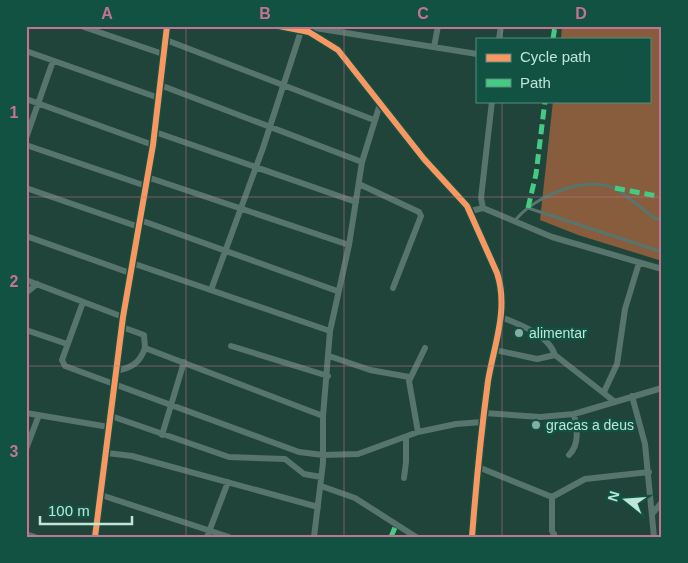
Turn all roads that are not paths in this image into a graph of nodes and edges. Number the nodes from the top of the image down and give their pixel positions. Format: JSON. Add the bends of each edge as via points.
{"nodes":[{"id":1,"x":81,"y":26,"type":"edge"},
{"id":2,"x":167,"y":26,"type":"edge"},
{"id":3,"x":279,"y":26,"type":"edge"},
{"id":4,"x":438,"y":26,"type":"edge"},
{"id":5,"x":307,"y":29,"type":"edge"},
{"id":6,"x":166,"y":40,"type":"junction"},
{"id":7,"x":434,"y":47,"type":"junction"},
{"id":8,"x":26,"y":51,"type":"edge"},
{"id":9,"x":163,"y":54,"type":"junction"},
{"id":10,"x":476,"y":54,"type":"edge"},
{"id":11,"x":53,"y":61,"type":"junction"},
{"id":12,"x":160,"y":85,"type":"junction"},
{"id":13,"x":284,"y":85,"type":"junction"},
{"id":14,"x":159,"y":98,"type":"junction"},
{"id":15,"x":26,"y":99,"type":"edge"},
{"id":16,"x":492,"y":102,"type":"edge"},
{"id":17,"x":39,"y":103,"type":"junction"},
{"id":18,"x":380,"y":104,"type":"junction"},
{"id":19,"x":374,"y":120,"type":"junction"},
{"id":20,"x":270,"y":127,"type":"junction"},
{"id":21,"x":154,"y":132,"type":"junction"},
{"id":22,"x":26,"y":138,"type":"edge"},
{"id":23,"x":26,"y":145,"type":"edge"},
{"id":24,"x":153,"y":145,"type":"junction"},
{"id":25,"x":362,"y":162,"type":"junction"},
{"id":26,"x":256,"y":167,"type":"junction"},
{"id":27,"x":147,"y":177,"type":"junction"},
{"id":28,"x":359,"y":184,"type":"junction"},
{"id":29,"x":146,"y":186,"type":"junction"},
{"id":30,"x":26,"y":188,"type":"edge"},
{"id":31,"x":356,"y":202,"type":"junction"},
{"id":32,"x":482,"y":208,"type":"junction"},
{"id":33,"x":528,"y":208,"type":"junction"},
{"id":34,"x":241,"y":209,"type":"junction"},
{"id":35,"x":471,"y":211,"type":"junction"},
{"id":36,"x":662,"y":220,"type":"edge"},
{"id":37,"x":514,"y":222,"type":"junction"},
{"id":38,"x":139,"y":224,"type":"junction"},
{"id":39,"x":26,"y":236,"type":"edge"},
{"id":40,"x":349,"y":245,"type":"junction"},
{"id":41,"x":226,"y":250,"type":"junction"},
{"id":42,"x":662,"y":252,"type":"edge"},
{"id":43,"x":639,"y":262,"type":"junction"},
{"id":44,"x":132,"y":263,"type":"junction"},
{"id":45,"x":662,"y":269,"type":"edge"},
{"id":46,"x":130,"y":273,"type":"junction"},
{"id":47,"x":26,"y":280,"type":"edge"},
{"id":48,"x":37,"y":284,"type":"junction"},
{"id":49,"x":393,"y":288,"type":"dead end"},
{"id":50,"x":211,"y":290,"type":"junction"},
{"id":51,"x":337,"y":291,"type":"junction"},
{"id":52,"x":26,"y":293,"type":"edge"},
{"id":53,"x":83,"y":302,"type":"junction"},
{"id":54,"x":123,"y":317,"type":"junction"},
{"id":55,"x":501,"y":317,"type":"junction"},
{"id":56,"x":122,"y":327,"type":"junction"},
{"id":57,"x":26,"y":330,"type":"edge"},
{"id":58,"x":330,"y":331,"type":"junction"},
{"id":59,"x":67,"y":344,"type":"junction"},
{"id":60,"x":231,"y":346,"type":"dead end"},
{"id":61,"x":145,"y":348,"type":"junction"},
{"id":62,"x":425,"y":348,"type":"dead end"},
{"id":63,"x":495,"y":350,"type":"junction"},
{"id":64,"x":555,"y":355,"type":"junction"},
{"id":65,"x":329,"y":356,"type":"junction"},
{"id":66,"x":184,"y":362,"type":"junction"},
{"id":67,"x":116,"y":371,"type":"junction"},
{"id":68,"x":328,"y":376,"type":"junction"},
{"id":69,"x":409,"y":377,"type":"junction"},
{"id":70,"x":114,"y":383,"type":"junction"},
{"id":71,"x":662,"y":388,"type":"edge"},
{"id":72,"x":604,"y":392,"type":"junction"},
{"id":73,"x":632,"y":396,"type":"junction"},
{"id":74,"x":615,"y":402,"type":"junction"},
{"id":75,"x":171,"y":404,"type":"junction"},
{"id":76,"x":26,"y":413,"type":"edge"},
{"id":77,"x":484,"y":413,"type":"junction"},
{"id":78,"x":574,"y":414,"type":"junction"},
{"id":79,"x":39,"y":415,"type":"junction"},
{"id":80,"x":112,"y":416,"type":"junction"},
{"id":81,"x":323,"y":416,"type":"junction"},
{"id":82,"x":483,"y":422,"type":"junction"},
{"id":83,"x":109,"y":427,"type":"junction"},
{"id":84,"x":418,"y":432,"type":"junction"},
{"id":85,"x":162,"y":435,"type":"junction"},
{"id":86,"x":406,"y":437,"type":"junction"},
{"id":87,"x":289,"y":448,"type":"junction"},
{"id":88,"x":26,"y":449,"type":"edge"},
{"id":89,"x":107,"y":453,"type":"junction"},
{"id":90,"x":323,"y":455,"type":"junction"},
{"id":91,"x":569,"y":455,"type":"dead end"},
{"id":92,"x":284,"y":459,"type":"junction"},
{"id":93,"x":478,"y":467,"type":"junction"},
{"id":94,"x":649,"y":472,"type":"junction"},
{"id":95,"x":321,"y":477,"type":"junction"},
{"id":96,"x":404,"y":478,"type":"dead end"},
{"id":97,"x":228,"y":482,"type":"junction"},
{"id":98,"x":321,"y":486,"type":"junction"},
{"id":99,"x":100,"y":495,"type":"junction"},
{"id":100,"x":552,"y":498,"type":"junction"},
{"id":101,"x":662,"y":502,"type":"edge"},
{"id":102,"x":318,"y":507,"type":"junction"},
{"id":103,"x":652,"y":514,"type":"junction"},
{"id":104,"x":210,"y":529,"type":"junction"},
{"id":105,"x":26,"y":534,"type":"edge"},
{"id":106,"x":554,"y":534,"type":"dead end"},
{"id":107,"x":35,"y":537,"type":"edge"},
{"id":108,"x":95,"y":537,"type":"edge"},
{"id":109,"x":207,"y":537,"type":"edge"},
{"id":110,"x":229,"y":537,"type":"edge"},
{"id":111,"x":314,"y":537,"type":"edge"},
{"id":112,"x":416,"y":537,"type":"edge"},
{"id":113,"x":472,"y":537,"type":"edge"},
{"id":114,"x":654,"y":537,"type":"edge"}],
"edges":[{"from":1,"to":9,"type":"street"},
{"from":2,"to":6,"type":"street"},
{"from":3,"to":5,"type":"street"},
{"from":4,"to":7,"type":"street"},
{"from":5,"to":7,"type":"street"},
{"from":5,"to":13,"type":"street"},
{"from":5,"to":18,"type":"street","via":[[338,50]]},
{"from":6,"to":9,"type":"street"},
{"from":6,"to":13,"type":"street"},
{"from":7,"to":10,"type":"street"},
{"from":8,"to":11,"type":"street"},
{"from":9,"to":12,"type":"street"},
{"from":11,"to":14,"type":"street"},
{"from":11,"to":17,"type":"street"},
{"from":12,"to":14,"type":"street"},
{"from":12,"to":20,"type":"street"},
{"from":13,"to":19,"type":"street"},
{"from":13,"to":20,"type":"street"},
{"from":14,"to":21,"type":"street"},
{"from":15,"to":17,"type":"street"},
{"from":16,"to":32,"type":"street"},
{"from":17,"to":22,"type":"street"},
{"from":17,"to":24,"type":"street"},
{"from":18,"to":19,"type":"street"},
{"from":18,"to":35,"type":"street"},
{"from":19,"to":25,"type":"street"},
{"from":20,"to":25,"type":"street"},
{"from":20,"to":26,"type":"street"},
{"from":21,"to":24,"type":"street"},
{"from":21,"to":26,"type":"street"},
{"from":23,"to":29,"type":"street"},
{"from":24,"to":27,"type":"street"},
{"from":25,"to":28,"type":"street"},
{"from":26,"to":31,"type":"street"},
{"from":26,"to":34,"type":"street"},
{"from":27,"to":29,"type":"street"},
{"from":27,"to":34,"type":"street"},
{"from":28,"to":31,"type":"street"},
{"from":28,"to":49,"type":"street","via":[[419,212],[421,216]]},
{"from":29,"to":38,"type":"street"},
{"from":30,"to":38,"type":"street"},
{"from":31,"to":40,"type":"street"},
{"from":32,"to":35,"type":"street"},
{"from":32,"to":37,"type":"street"},
{"from":33,"to":36,"type":"lane","via":[[574,185],[592,184],[615,188],[654,218]]},
{"from":33,"to":37,"type":"lane"},
{"from":33,"to":42,"type":"lane"},
{"from":34,"to":40,"type":"street"},
{"from":34,"to":41,"type":"street"},
{"from":35,"to":55,"type":"street","via":[[500,282]]},
{"from":37,"to":43,"type":"street","via":[[552,237]]},
{"from":38,"to":41,"type":"street"},
{"from":38,"to":44,"type":"street"},
{"from":39,"to":46,"type":"street"},
{"from":40,"to":51,"type":"street"},
{"from":41,"to":50,"type":"street"},
{"from":41,"to":51,"type":"street"},
{"from":43,"to":45,"type":"street"},
{"from":43,"to":72,"type":"street","via":[[625,309],[617,364]]},
{"from":44,"to":46,"type":"street"},
{"from":44,"to":50,"type":"street"},
{"from":46,"to":54,"type":"street"},
{"from":47,"to":48,"type":"street"},
{"from":48,"to":52,"type":"street"},
{"from":48,"to":53,"type":"street"},
{"from":50,"to":58,"type":"street"},
{"from":51,"to":58,"type":"street"},
{"from":53,"to":54,"type":"street"},
{"from":53,"to":59,"type":"street"},
{"from":54,"to":56,"type":"street"},
{"from":55,"to":63,"type":"street"},
{"from":55,"to":64,"type":"street","via":[[541,337],[552,346]]},
{"from":56,"to":61,"type":"street","via":[[144,335]]},
{"from":56,"to":67,"type":"street"},
{"from":57,"to":59,"type":"street"},
{"from":58,"to":65,"type":"street"},
{"from":59,"to":70,"type":"street","via":[[62,360],[65,366]]},
{"from":60,"to":68,"type":"street"},
{"from":61,"to":66,"type":"street"},
{"from":61,"to":67,"type":"street","via":[[135,364]]},
{"from":62,"to":69,"type":"street"},
{"from":63,"to":64,"type":"street","via":[[536,359]]},
{"from":63,"to":77,"type":"street"},
{"from":64,"to":72,"type":"street"},
{"from":65,"to":68,"type":"street"},
{"from":65,"to":69,"type":"street","via":[[370,370]]},
{"from":66,"to":75,"type":"street"},
{"from":66,"to":81,"type":"street"},
{"from":67,"to":70,"type":"street"},
{"from":68,"to":81,"type":"street"},
{"from":69,"to":84,"type":"street"},
{"from":70,"to":75,"type":"street"},
{"from":70,"to":80,"type":"street"},
{"from":71,"to":73,"type":"street"},
{"from":72,"to":74,"type":"street"},
{"from":73,"to":74,"type":"street"},
{"from":73,"to":94,"type":"street"},
{"from":74,"to":78,"type":"street"},
{"from":75,"to":85,"type":"street"},
{"from":75,"to":87,"type":"street"},
{"from":76,"to":79,"type":"street"},
{"from":77,"to":78,"type":"street"},
{"from":77,"to":82,"type":"street"},
{"from":78,"to":91,"type":"street","via":[[576,443]]},
{"from":79,"to":83,"type":"street"},
{"from":79,"to":88,"type":"street"},
{"from":80,"to":83,"type":"street"},
{"from":80,"to":85,"type":"street"},
{"from":81,"to":90,"type":"street"},
{"from":82,"to":84,"type":"street"},
{"from":82,"to":93,"type":"street"},
{"from":83,"to":89,"type":"street"},
{"from":84,"to":86,"type":"street"},
{"from":85,"to":92,"type":"street","via":[[238,459]]},
{"from":86,"to":90,"type":"street","via":[[358,454]]},
{"from":86,"to":96,"type":"street"},
{"from":87,"to":90,"type":"street"},
{"from":87,"to":92,"type":"street"},
{"from":89,"to":97,"type":"street","via":[[132,456]]},
{"from":89,"to":99,"type":"street"},
{"from":90,"to":95,"type":"street"},
{"from":92,"to":95,"type":"street","via":[[304,474]]},
{"from":93,"to":100,"type":"street"},
{"from":93,"to":113,"type":"street"},
{"from":94,"to":100,"type":"street","via":[[585,479]]},
{"from":94,"to":103,"type":"street"},
{"from":95,"to":98,"type":"street"},
{"from":97,"to":102,"type":"street"},
{"from":97,"to":104,"type":"street"},
{"from":98,"to":102,"type":"street"},
{"from":98,"to":112,"type":"street","via":[[355,498]]},
{"from":99,"to":104,"type":"street"},
{"from":99,"to":108,"type":"street"},
{"from":100,"to":106,"type":"street"},
{"from":101,"to":103,"type":"street"},
{"from":102,"to":111,"type":"street"},
{"from":103,"to":114,"type":"street"},
{"from":104,"to":109,"type":"street"},
{"from":104,"to":110,"type":"street"},
{"from":105,"to":107,"type":"street"}]}
